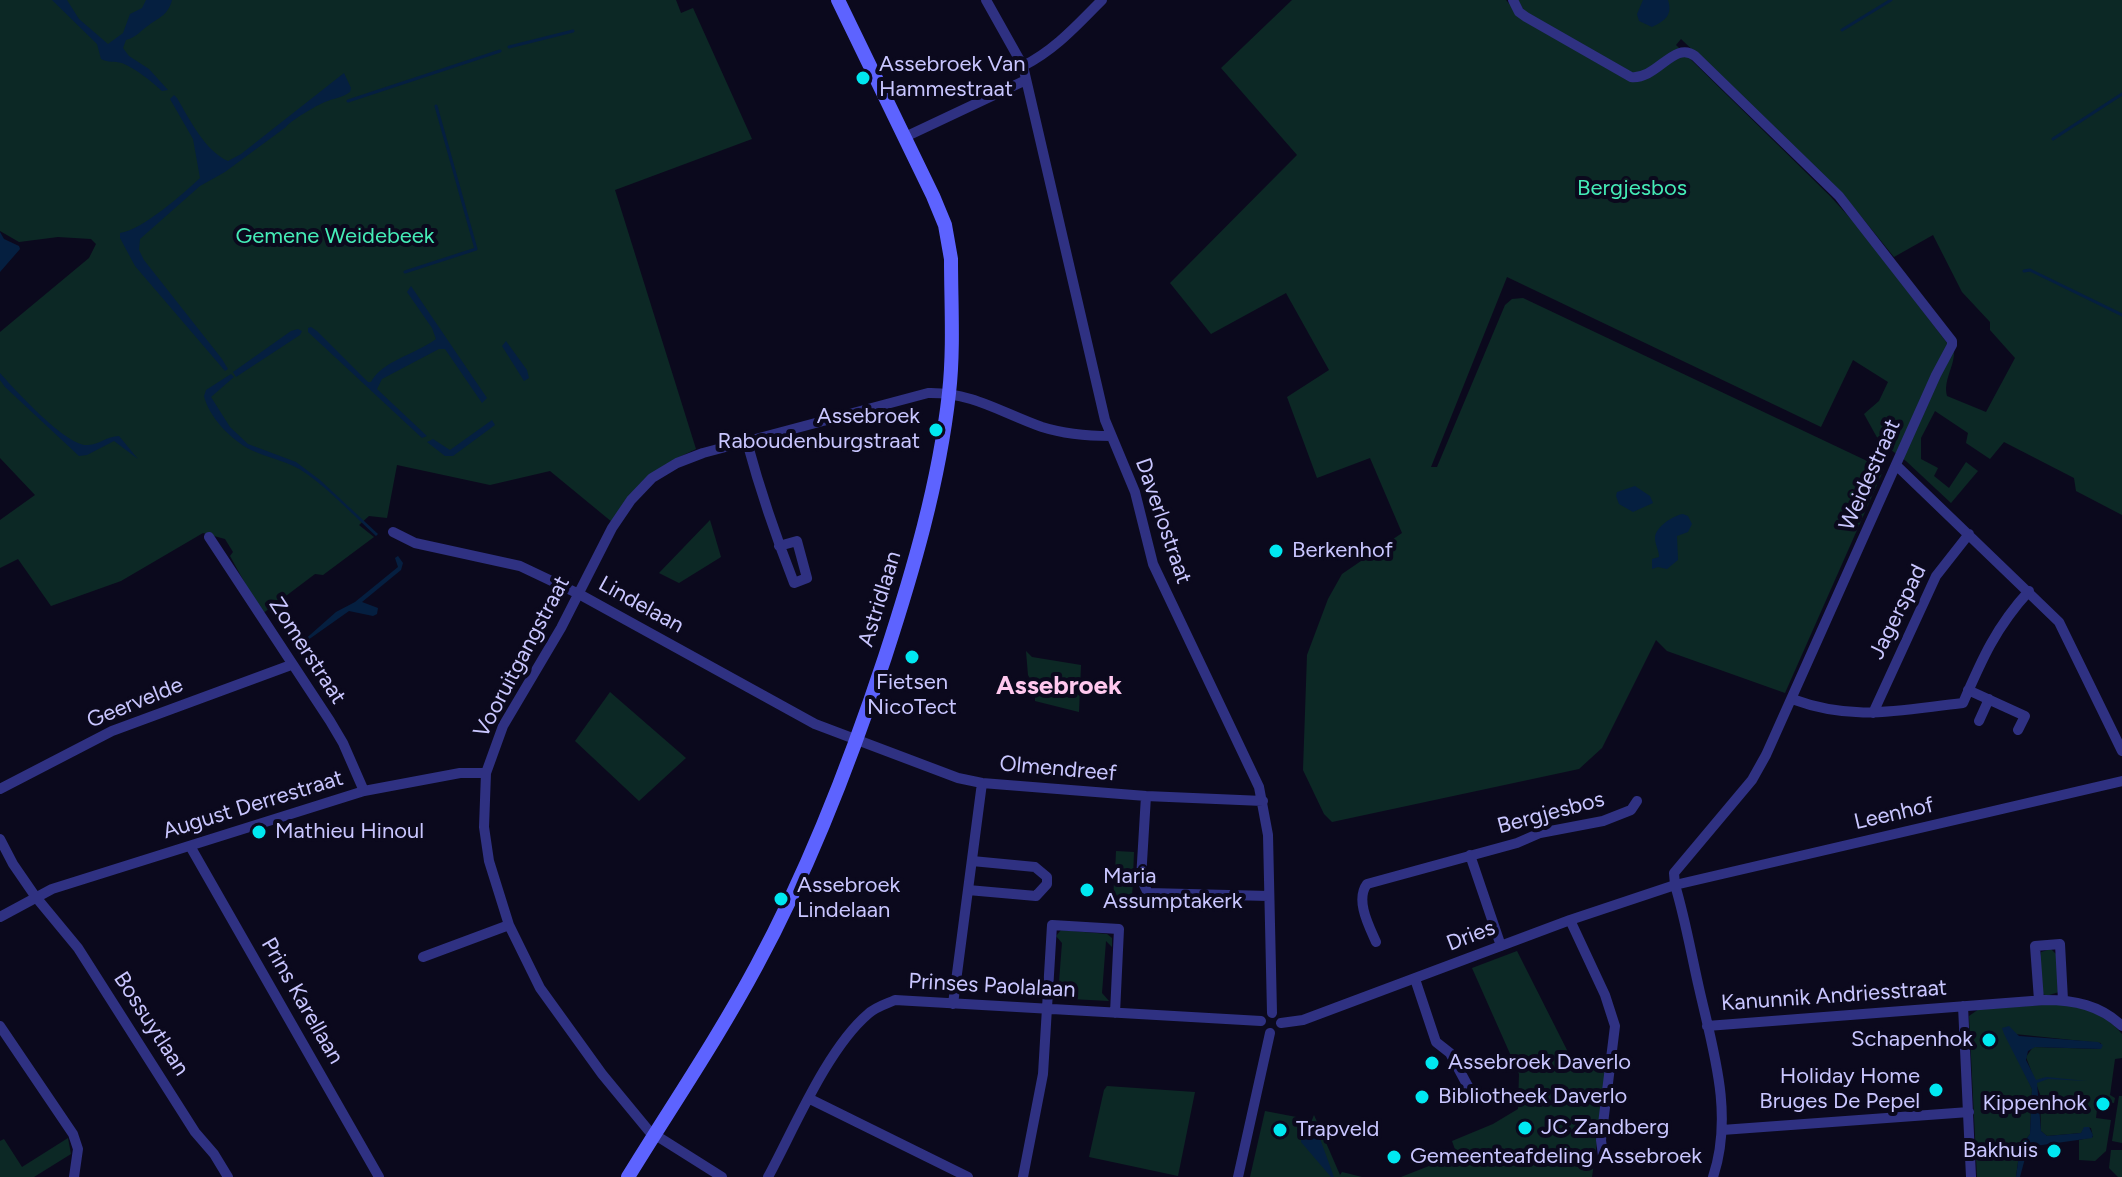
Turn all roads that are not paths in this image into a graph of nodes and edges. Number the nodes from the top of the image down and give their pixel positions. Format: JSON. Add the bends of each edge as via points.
{"nodes":[{"id":1,"x":838,"y":0,"type":"edge"},
{"id":2,"x":986,"y":0,"type":"edge"},
{"id":3,"x":1102,"y":0,"type":"edge"},
{"id":4,"x":1513,"y":0,"type":"edge"},
{"id":5,"x":1023,"y":66,"type":"junction"},
{"id":6,"x":1026,"y":80,"type":"junction"},
{"id":7,"x":905,"y":137,"type":"junction"},
{"id":8,"x":949,"y":393,"type":"junction"},
{"id":9,"x":1111,"y":436,"type":"junction"},
{"id":10,"x":747,"y":442,"type":"junction"},
{"id":11,"x":1896,"y":465,"type":"junction"},
{"id":12,"x":393,"y":532,"type":"dead end"},
{"id":13,"x":1969,"y":534,"type":"junction"},
{"id":14,"x":209,"y":537,"type":"dead end"},
{"id":15,"x":779,"y":546,"type":"dead end"},
{"id":16,"x":2029,"y":591,"type":"junction"},
{"id":17,"x":579,"y":594,"type":"junction"},
{"id":18,"x":291,"y":665,"type":"junction"},
{"id":19,"x":1968,"y":690,"type":"junction"},
{"id":20,"x":1792,"y":699,"type":"junction"},
{"id":21,"x":1989,"y":699,"type":"junction"},
{"id":22,"x":1873,"y":713,"type":"junction"},
{"id":23,"x":1979,"y":721,"type":"dead end"},
{"id":24,"x":2018,"y":730,"type":"dead end"},
{"id":25,"x":857,"y":742,"type":"junction"},
{"id":26,"x":2122,"y":751,"type":"edge"},
{"id":27,"x":486,"y":773,"type":"junction"},
{"id":28,"x":2122,"y":781,"type":"edge"},
{"id":29,"x":982,"y":783,"type":"junction"},
{"id":30,"x":0,"y":789,"type":"edge"},
{"id":31,"x":364,"y":791,"type":"junction"},
{"id":32,"x":1146,"y":796,"type":"junction"},
{"id":33,"x":1263,"y":801,"type":"junction"},
{"id":34,"x":1637,"y":801,"type":"dead end"},
{"id":35,"x":0,"y":839,"type":"edge"},
{"id":36,"x":190,"y":846,"type":"junction"},
{"id":37,"x":1470,"y":855,"type":"junction"},
{"id":38,"x":972,"y":861,"type":"junction"},
{"id":39,"x":1675,"y":885,"type":"junction"},
{"id":40,"x":968,"y":890,"type":"junction"},
{"id":41,"x":35,"y":896,"type":"junction"},
{"id":42,"x":1269,"y":896,"type":"junction"},
{"id":43,"x":0,"y":917,"type":"edge"},
{"id":44,"x":1570,"y":920,"type":"junction"},
{"id":45,"x":509,"y":925,"type":"junction"},
{"id":46,"x":1376,"y":942,"type":"dead end"},
{"id":47,"x":1501,"y":946,"type":"junction"},
{"id":48,"x":423,"y":957,"type":"dead end"},
{"id":49,"x":1415,"y":979,"type":"junction"},
{"id":50,"x":2039,"y":1000,"type":"junction"},
{"id":51,"x":2063,"y":1000,"type":"junction"},
{"id":52,"x":953,"y":1004,"type":"junction"},
{"id":53,"x":1963,"y":1006,"type":"junction"},
{"id":54,"x":1047,"y":1009,"type":"junction"},
{"id":55,"x":1115,"y":1013,"type":"junction"},
{"id":56,"x":1272,"y":1013,"type":"junction"},
{"id":57,"x":1261,"y":1021,"type":"junction"},
{"id":58,"x":1281,"y":1023,"type":"junction"},
{"id":59,"x":0,"y":1026,"type":"edge"},
{"id":60,"x":1707,"y":1026,"type":"junction"},
{"id":61,"x":2122,"y":1026,"type":"edge"},
{"id":62,"x":1270,"y":1033,"type":"junction"},
{"id":63,"x":1470,"y":1090,"type":"dead end"},
{"id":64,"x":810,"y":1099,"type":"junction"},
{"id":65,"x":1969,"y":1112,"type":"junction"},
{"id":66,"x":1722,"y":1130,"type":"junction"},
{"id":67,"x":653,"y":1135,"type":"junction"},
{"id":68,"x":1603,"y":1156,"type":"dead end"},
{"id":69,"x":74,"y":1177,"type":"edge"},
{"id":70,"x":228,"y":1177,"type":"edge"},
{"id":71,"x":379,"y":1177,"type":"edge"},
{"id":72,"x":628,"y":1177,"type":"edge"},
{"id":73,"x":722,"y":1177,"type":"edge"},
{"id":74,"x":768,"y":1177,"type":"edge"},
{"id":75,"x":968,"y":1177,"type":"edge"},
{"id":76,"x":1023,"y":1177,"type":"edge"},
{"id":77,"x":1238,"y":1177,"type":"edge"},
{"id":78,"x":1713,"y":1177,"type":"edge"},
{"id":79,"x":1971,"y":1177,"type":"edge"}],
"edges":[{"from":1,"to":7,"type":"main road","name":"Astridlaan"},
{"from":2,"to":5,"type":"street","name":"Daverlostraat"},
{"from":3,"to":5,"type":"street","via":[[1058,44]]},
{"from":4,"to":11,"type":"street","name":"Weidestraat","via":[[1526,17],[1631,77],[1649,76],[1688,51],[1839,196],[1952,341]]},
{"from":5,"to":6,"type":"street","name":"Daverlostraat"},
{"from":6,"to":7,"type":"street"},
{"from":6,"to":9,"type":"street","name":"Daverlostraat"},
{"from":7,"to":8,"type":"main road","name":"Astridlaan","via":[[949,241]]},
{"from":8,"to":9,"type":"street","via":[[1045,428]]},
{"from":8,"to":10,"type":"street","name":"Vooruitgangstraat","via":[[918,395]]},
{"from":8,"to":25,"type":"main road","name":"Astridlaan","via":[[924,529]]},
{"from":9,"to":33,"type":"street","name":"Daverlostraat","via":[[1135,492],[1159,579],[1253,770]]},
{"from":10,"to":15,"type":"street"},
{"from":10,"to":17,"type":"street","name":"Vooruitgangstraat","via":[[692,456],[652,478],[620,514]]},
{"from":11,"to":13,"type":"street"},
{"from":11,"to":20,"type":"street","name":"Weidestraat"},
{"from":12,"to":17,"type":"street","name":"Lindelaan","via":[[415,543],[520,566]]},
{"from":13,"to":16,"type":"street"},
{"from":13,"to":22,"type":"street","name":"Jagerspad","via":[[1936,576]]},
{"from":14,"to":18,"type":"street","name":"Zomerstraat"},
{"from":16,"to":19,"type":"street","via":[[2006,615]]},
{"from":16,"to":26,"type":"street","via":[[2059,622]]},
{"from":17,"to":25,"type":"street","name":"Lindelaan"},
{"from":17,"to":27,"type":"street","name":"Vooruitgangstraat","via":[[503,726]]},
{"from":18,"to":30,"type":"street","name":"Geervelde","via":[[112,731]]},
{"from":18,"to":31,"type":"street","name":"Zomerstraat","via":[[343,743]]},
{"from":19,"to":21,"type":"street"},
{"from":19,"to":22,"type":"street","via":[[1963,703]]},
{"from":20,"to":22,"type":"street","via":[[1842,713]]},
{"from":20,"to":39,"type":"street","name":"Weidestraat","via":[[1752,780],[1676,868]]},
{"from":21,"to":23,"type":"street"},
{"from":21,"to":24,"type":"street","via":[[2025,716]]},
{"from":25,"to":29,"type":"street","name":"Olmendreef"},
{"from":25,"to":67,"type":"main road","name":"Astridlaan","via":[[755,968]]},
{"from":27,"to":31,"type":"street","name":"August Derrestraat"},
{"from":27,"to":45,"type":"street","name":"Vooruitgangstraat","via":[[486,846]]},
{"from":28,"to":39,"type":"street","name":"Leenhof"},
{"from":29,"to":32,"type":"street","name":"Olmendreef"},
{"from":29,"to":38,"type":"street"},
{"from":31,"to":36,"type":"street","name":"August Derrestraat"},
{"from":32,"to":33,"type":"street","name":"Olmendreef"},
{"from":32,"to":42,"type":"street","via":[[1141,879],[1148,893]]},
{"from":33,"to":42,"type":"street","name":"Daverlostraat"},
{"from":34,"to":37,"type":"street","name":"Bergjesbos","via":[[1631,810],[1603,821]]},
{"from":35,"to":41,"type":"street","name":"Bossuytlaan"},
{"from":36,"to":41,"type":"street","name":"August Derrestraat"},
{"from":36,"to":71,"type":"street","name":"Prins Karellaan"},
{"from":37,"to":46,"type":"street","name":"Bergjesbos","via":[[1367,884],[1362,902]]},
{"from":37,"to":47,"type":"street"},
{"from":38,"to":40,"type":"street"},
{"from":38,"to":40,"type":"street","via":[[1035,867],[1047,877],[1047,884],[1036,896]]},
{"from":39,"to":44,"type":"street","name":"Dries"},
{"from":39,"to":60,"type":"street"},
{"from":40,"to":52,"type":"street"},
{"from":41,"to":43,"type":"street","name":"August Derrestraat"},
{"from":41,"to":70,"type":"street","name":"Bossuytlaan","via":[[78,948]]},
{"from":42,"to":56,"type":"street","name":"Daverlostraat"},
{"from":44,"to":47,"type":"street","name":"Dries"},
{"from":44,"to":68,"type":"street","via":[[1615,1026]]},
{"from":45,"to":48,"type":"street"},
{"from":45,"to":67,"type":"street","name":"Vooruitgangstraat","via":[[557,1013]]},
{"from":47,"to":49,"type":"street","name":"Dries"},
{"from":49,"to":58,"type":"street","name":"Dries","via":[[1303,1020]]},
{"from":49,"to":63,"type":"street","via":[[1436,1042],[1450,1053]]},
{"from":50,"to":51,"type":"street","name":"Kanunnik Andriesstraat"},
{"from":50,"to":51,"type":"street","via":[[2035,946],[2060,944]]},
{"from":50,"to":53,"type":"street","name":"Kanunnik Andriesstraat"},
{"from":51,"to":61,"type":"street","name":"Kanunnik Andriesstraat","via":[[2095,1007]]},
{"from":52,"to":54,"type":"street","name":"Prinses Paolalaan"},
{"from":52,"to":64,"type":"street","name":"Prinses Paolalaan","via":[[895,1000],[870,1012],[849,1034]]},
{"from":53,"to":60,"type":"street","name":"Kanunnik Andriesstraat"},
{"from":53,"to":65,"type":"street"},
{"from":54,"to":55,"type":"street","name":"Prinses Paolalaan"},
{"from":54,"to":55,"type":"street","via":[[1052,925],[1119,929]]},
{"from":54,"to":76,"type":"street","via":[[1043,1074]]},
{"from":55,"to":57,"type":"street","name":"Prinses Paolalaan"},
{"from":56,"to":57,"type":"street"},
{"from":56,"to":58,"type":"street"},
{"from":57,"to":62,"type":"street"},
{"from":58,"to":62,"type":"street"},
{"from":59,"to":69,"type":"street","via":[[73,1134],[78,1149]]},
{"from":60,"to":66,"type":"street","via":[[1721,1087]]},
{"from":62,"to":77,"type":"street"},
{"from":64,"to":74,"type":"street","name":"Prinses Paolalaan"},
{"from":64,"to":75,"type":"street"},
{"from":65,"to":66,"type":"street"},
{"from":65,"to":79,"type":"street"},
{"from":66,"to":78,"type":"street"},
{"from":67,"to":72,"type":"main road","name":"Astridlaan"},
{"from":67,"to":73,"type":"street","name":"Vooruitgangstraat"}]}
